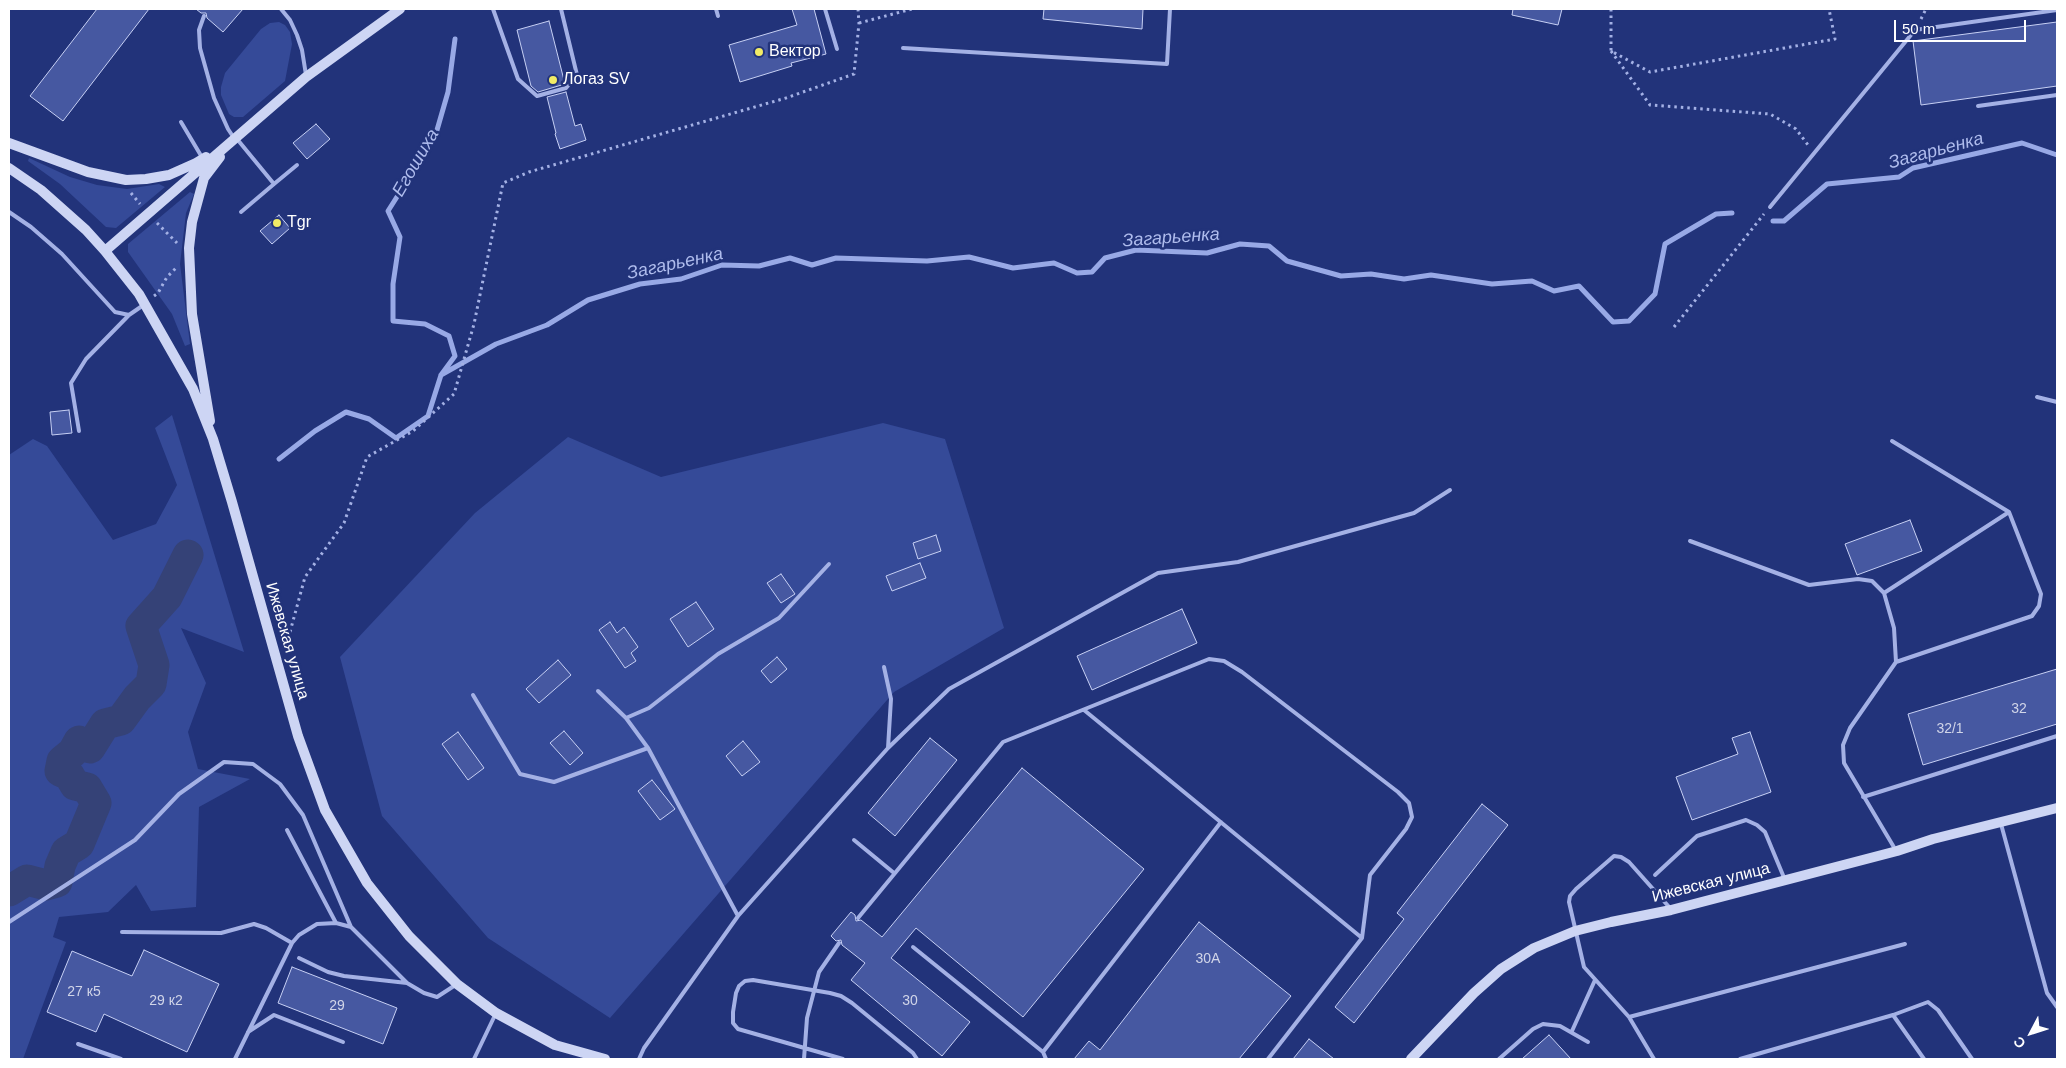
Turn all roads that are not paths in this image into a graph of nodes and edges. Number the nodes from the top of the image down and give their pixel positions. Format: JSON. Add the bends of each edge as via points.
{"nodes":[{"id":1,"x":281,"y":9,"type":"edge"},
{"id":2,"x":400,"y":9,"type":"edge"},
{"id":3,"x":493,"y":9,"type":"edge"},
{"id":4,"x":561,"y":9,"type":"edge"},
{"id":5,"x":716,"y":9,"type":"edge"},
{"id":6,"x":825,"y":9,"type":"edge"},
{"id":7,"x":1170,"y":9,"type":"edge"},
{"id":8,"x":2057,"y":10,"type":"edge"},
{"id":9,"x":204,"y":16,"type":"dead end"},
{"id":10,"x":718,"y":16,"type":"dead end"},
{"id":11,"x":903,"y":48,"type":"dead end"},
{"id":12,"x":837,"y":49,"type":"dead end"},
{"id":13,"x":306,"y":77,"type":"junction"},
{"id":14,"x":2057,"y":95,"type":"edge"},
{"id":15,"x":1978,"y":106,"type":"dead end"},
{"id":16,"x":181,"y":122,"type":"dead end"},
{"id":17,"x":234,"y":138,"type":"junction"},
{"id":18,"x":9,"y":143,"type":"edge"},
{"id":19,"x":203,"y":159,"type":"junction"},
{"id":20,"x":297,"y":165,"type":"dead end"},
{"id":21,"x":9,"y":168,"type":"edge"},
{"id":22,"x":274,"y":184,"type":"junction"},
{"id":23,"x":1770,"y":207,"type":"dead end"},
{"id":24,"x":9,"y":212,"type":"edge"},
{"id":25,"x":241,"y":212,"type":"dead end"},
{"id":26,"x":106,"y":251,"type":"junction"},
{"id":27,"x":145,"y":304,"type":"junction"},
{"id":28,"x":129,"y":315,"type":"junction"},
{"id":29,"x":2038,"y":397,"type":"dead end"},
{"id":30,"x":2057,"y":402,"type":"edge"},
{"id":31,"x":79,"y":431,"type":"dead end"},
{"id":32,"x":213,"y":439,"type":"junction"},
{"id":33,"x":1892,"y":441,"type":"dead end"},
{"id":34,"x":1450,"y":490,"type":"dead end"},
{"id":35,"x":2009,"y":512,"type":"junction"},
{"id":36,"x":1690,"y":541,"type":"dead end"},
{"id":37,"x":829,"y":564,"type":"dead end"},
{"id":38,"x":1884,"y":593,"type":"junction"},
{"id":39,"x":1896,"y":662,"type":"junction"},
{"id":40,"x":884,"y":667,"type":"dead end"},
{"id":41,"x":598,"y":691,"type":"dead end"},
{"id":42,"x":473,"y":695,"type":"dead end"},
{"id":43,"x":1084,"y":710,"type":"junction"},
{"id":44,"x":626,"y":718,"type":"junction"},
{"id":45,"x":2057,"y":736,"type":"edge"},
{"id":46,"x":648,"y":748,"type":"junction"},
{"id":47,"x":888,"y":748,"type":"junction"},
{"id":48,"x":1863,"y":797,"type":"junction"},
{"id":49,"x":2057,"y":808,"type":"edge"},
{"id":50,"x":1221,"y":822,"type":"junction"},
{"id":51,"x":2001,"y":823,"type":"junction"},
{"id":52,"x":287,"y":830,"type":"dead end"},
{"id":53,"x":854,"y":840,"type":"dead end"},
{"id":54,"x":1897,"y":851,"type":"junction"},
{"id":55,"x":894,"y":874,"type":"junction"},
{"id":56,"x":1655,"y":875,"type":"dead end"},
{"id":57,"x":1785,"y":880,"type":"junction"},
{"id":58,"x":1672,"y":910,"type":"junction"},
{"id":59,"x":738,"y":916,"type":"junction"},
{"id":60,"x":858,"y":918,"type":"dead end"},
{"id":61,"x":9,"y":922,"type":"edge"},
{"id":62,"x":336,"y":922,"type":"junction"},
{"id":63,"x":351,"y":928,"type":"junction"},
{"id":64,"x":1576,"y":931,"type":"junction"},
{"id":65,"x":122,"y":932,"type":"dead end"},
{"id":66,"x":1362,"y":938,"type":"junction"},
{"id":67,"x":292,"y":943,"type":"junction"},
{"id":68,"x":839,"y":943,"type":"dead end"},
{"id":69,"x":1905,"y":944,"type":"dead end"},
{"id":70,"x":913,"y":947,"type":"dead end"},
{"id":71,"x":299,"y":958,"type":"dead end"},
{"id":72,"x":1595,"y":980,"type":"junction"},
{"id":73,"x":407,"y":983,"type":"junction"},
{"id":74,"x":456,"y":984,"type":"junction"},
{"id":75,"x":815,"y":990,"type":"junction"},
{"id":76,"x":2057,"y":1007,"type":"edge"},
{"id":77,"x":496,"y":1014,"type":"junction"},
{"id":78,"x":1893,"y":1015,"type":"junction"},
{"id":79,"x":1629,"y":1017,"type":"junction"},
{"id":80,"x":1572,"y":1031,"type":"junction"},
{"id":81,"x":247,"y":1032,"type":"junction"},
{"id":82,"x":343,"y":1042,"type":"dead end"},
{"id":83,"x":1588,"y":1042,"type":"dead end"},
{"id":84,"x":78,"y":1044,"type":"dead end"},
{"id":85,"x":805,"y":1049,"type":"junction"},
{"id":86,"x":1043,"y":1052,"type":"junction"},
{"id":87,"x":1749,"y":1058,"type":"edge"},
{"id":88,"x":122,"y":1059,"type":"edge"},
{"id":89,"x":235,"y":1059,"type":"edge"},
{"id":90,"x":474,"y":1059,"type":"edge"},
{"id":91,"x":605,"y":1059,"type":"edge"},
{"id":92,"x":638,"y":1059,"type":"edge"},
{"id":93,"x":804,"y":1059,"type":"edge"},
{"id":94,"x":843,"y":1059,"type":"edge"},
{"id":95,"x":917,"y":1059,"type":"edge"},
{"id":96,"x":1046,"y":1059,"type":"edge"},
{"id":97,"x":1268,"y":1059,"type":"edge"},
{"id":98,"x":1411,"y":1059,"type":"edge"},
{"id":99,"x":1499,"y":1059,"type":"edge"},
{"id":100,"x":1654,"y":1059,"type":"edge"},
{"id":101,"x":1740,"y":1059,"type":"edge"},
{"id":102,"x":1924,"y":1059,"type":"edge"},
{"id":103,"x":1972,"y":1059,"type":"edge"}],
"edges":[{"from":1,"to":13,"type":"lane","via":[[300,42]]},
{"from":2,"to":13,"type":"street"},
{"from":3,"to":4,"type":"lane","via":[[518,79],[537,96],[566,88],[576,75]]},
{"from":5,"to":10,"type":"lane"},
{"from":6,"to":12,"type":"lane"},
{"from":7,"to":11,"type":"lane","via":[[1167,64]]},
{"from":8,"to":23,"type":"lane","via":[[1915,30]]},
{"from":9,"to":17,"type":"lane","via":[[199,30],[200,48],[214,98]]},
{"from":13,"to":17,"type":"street"},
{"from":14,"to":15,"type":"lane"},
{"from":16,"to":19,"type":"lane"},
{"from":17,"to":19,"type":"street"},
{"from":17,"to":22,"type":"lane"},
{"from":17,"to":26,"type":"street"},
{"from":17,"to":32,"type":"street","via":[[204,178],[192,222],[189,258],[192,314]]},
{"from":18,"to":19,"type":"street","via":[[88,172],[126,180],[169,175]]},
{"from":20,"to":22,"type":"lane"},
{"from":21,"to":26,"type":"street","name":"Ижевская улица","via":[[47,195]]},
{"from":22,"to":25,"type":"lane"},
{"from":24,"to":28,"type":"lane","via":[[62,254],[116,312]]},
{"from":26,"to":27,"type":"street","name":"Ижевская улица"},
{"from":27,"to":28,"type":"lane"},
{"from":27,"to":32,"type":"street","name":"Ижевская улица","via":[[193,389]]},
{"from":28,"to":31,"type":"lane","via":[[86,359],[71,383]]},
{"from":29,"to":30,"type":"lane"},
{"from":32,"to":74,"type":"street","name":"Ижевская улица","via":[[298,736],[325,810],[367,883],[409,936]]},
{"from":33,"to":35,"type":"lane"},
{"from":34,"to":47,"type":"lane","via":[[1414,513],[1238,562],[1158,573],[949,689]]},
{"from":35,"to":38,"type":"lane"},
{"from":35,"to":39,"type":"lane","via":[[2041,594],[2039,606],[2032,616]]},
{"from":36,"to":38,"type":"lane","via":[[1809,585],[1858,579],[1872,582]]},
{"from":37,"to":44,"type":"lane","via":[[779,618],[718,654],[649,708]]},
{"from":38,"to":39,"type":"lane","via":[[1894,628]]},
{"from":39,"to":48,"type":"lane","via":[[1850,728],[1844,745],[1844,763]]},
{"from":40,"to":47,"type":"lane","via":[[891,699]]},
{"from":41,"to":44,"type":"lane"},
{"from":42,"to":46,"type":"lane","via":[[520,774],[554,782]]},
{"from":43,"to":50,"type":"lane"},
{"from":43,"to":55,"type":"lane","via":[[1002,742]]},
{"from":43,"to":66,"type":"lane","via":[[1209,659],[1224,661],[1398,792],[1409,803],[1412,817],[1370,875]]},
{"from":44,"to":46,"type":"lane"},
{"from":45,"to":48,"type":"lane"},
{"from":46,"to":59,"type":"lane"},
{"from":47,"to":59,"type":"lane"},
{"from":48,"to":54,"type":"lane"},
{"from":49,"to":51,"type":"street","name":"Ижевская улица"},
{"from":50,"to":66,"type":"lane"},
{"from":50,"to":86,"type":"lane"},
{"from":51,"to":54,"type":"street","name":"Ижевская улица"},
{"from":51,"to":76,"type":"lane","via":[[2047,993]]},
{"from":52,"to":62,"type":"lane"},
{"from":53,"to":55,"type":"lane"},
{"from":54,"to":57,"type":"street","name":"Ижевская улица"},
{"from":55,"to":60,"type":"lane"},
{"from":56,"to":57,"type":"lane","via":[[1697,836],[1746,820],[1765,832]]},
{"from":57,"to":58,"type":"street","name":"Ижевская улица"},
{"from":58,"to":64,"type":"street","name":"Ижевская улица"},
{"from":58,"to":64,"type":"lane","via":[[1628,862],[1614,856],[1570,896]]},
{"from":59,"to":92,"type":"lane"},
{"from":61,"to":63,"type":"lane","via":[[135,840],[179,794],[224,762],[253,764],[280,784],[303,815]]},
{"from":62,"to":63,"type":"lane"},
{"from":62,"to":67,"type":"lane","via":[[317,924]]},
{"from":63,"to":73,"type":"lane"},
{"from":64,"to":72,"type":"lane","via":[[1584,967]]},
{"from":64,"to":98,"type":"street","name":"Ижевская улица","via":[[1534,948],[1502,968]]},
{"from":65,"to":67,"type":"lane","via":[[221,933],[254,924]]},
{"from":66,"to":97,"type":"lane"},
{"from":67,"to":81,"type":"lane"},
{"from":68,"to":75,"type":"lane","via":[[820,972]]},
{"from":69,"to":79,"type":"lane"},
{"from":70,"to":86,"type":"lane"},
{"from":71,"to":73,"type":"lane","via":[[344,976]]},
{"from":72,"to":79,"type":"lane"},
{"from":72,"to":80,"type":"lane"},
{"from":73,"to":74,"type":"lane","via":[[437,997]]},
{"from":74,"to":77,"type":"street","name":"Ижевская улица"},
{"from":75,"to":85,"type":"lane"},
{"from":75,"to":85,"type":"lane","via":[[753,980],[745,981],[736,993],[733,1023],[738,1029]]},
{"from":75,"to":95,"type":"lane","via":[[841,996],[852,1003]]},
{"from":77,"to":90,"type":"lane"},
{"from":77,"to":91,"type":"street","name":"Ижевская улица","via":[[556,1045]]},
{"from":78,"to":87,"type":"lane"},
{"from":78,"to":102,"type":"lane"},
{"from":78,"to":103,"type":"lane","via":[[1928,1002],[1938,1010]]},
{"from":79,"to":100,"type":"lane"},
{"from":80,"to":83,"type":"lane"},
{"from":80,"to":99,"type":"lane","via":[[1554,1024],[1539,1026]]},
{"from":81,"to":82,"type":"lane","via":[[274,1015]]},
{"from":81,"to":89,"type":"lane"},
{"from":84,"to":88,"type":"lane"},
{"from":85,"to":93,"type":"lane"},
{"from":85,"to":94,"type":"lane"},
{"from":86,"to":96,"type":"lane"},
{"from":87,"to":101,"type":"lane"}]}
